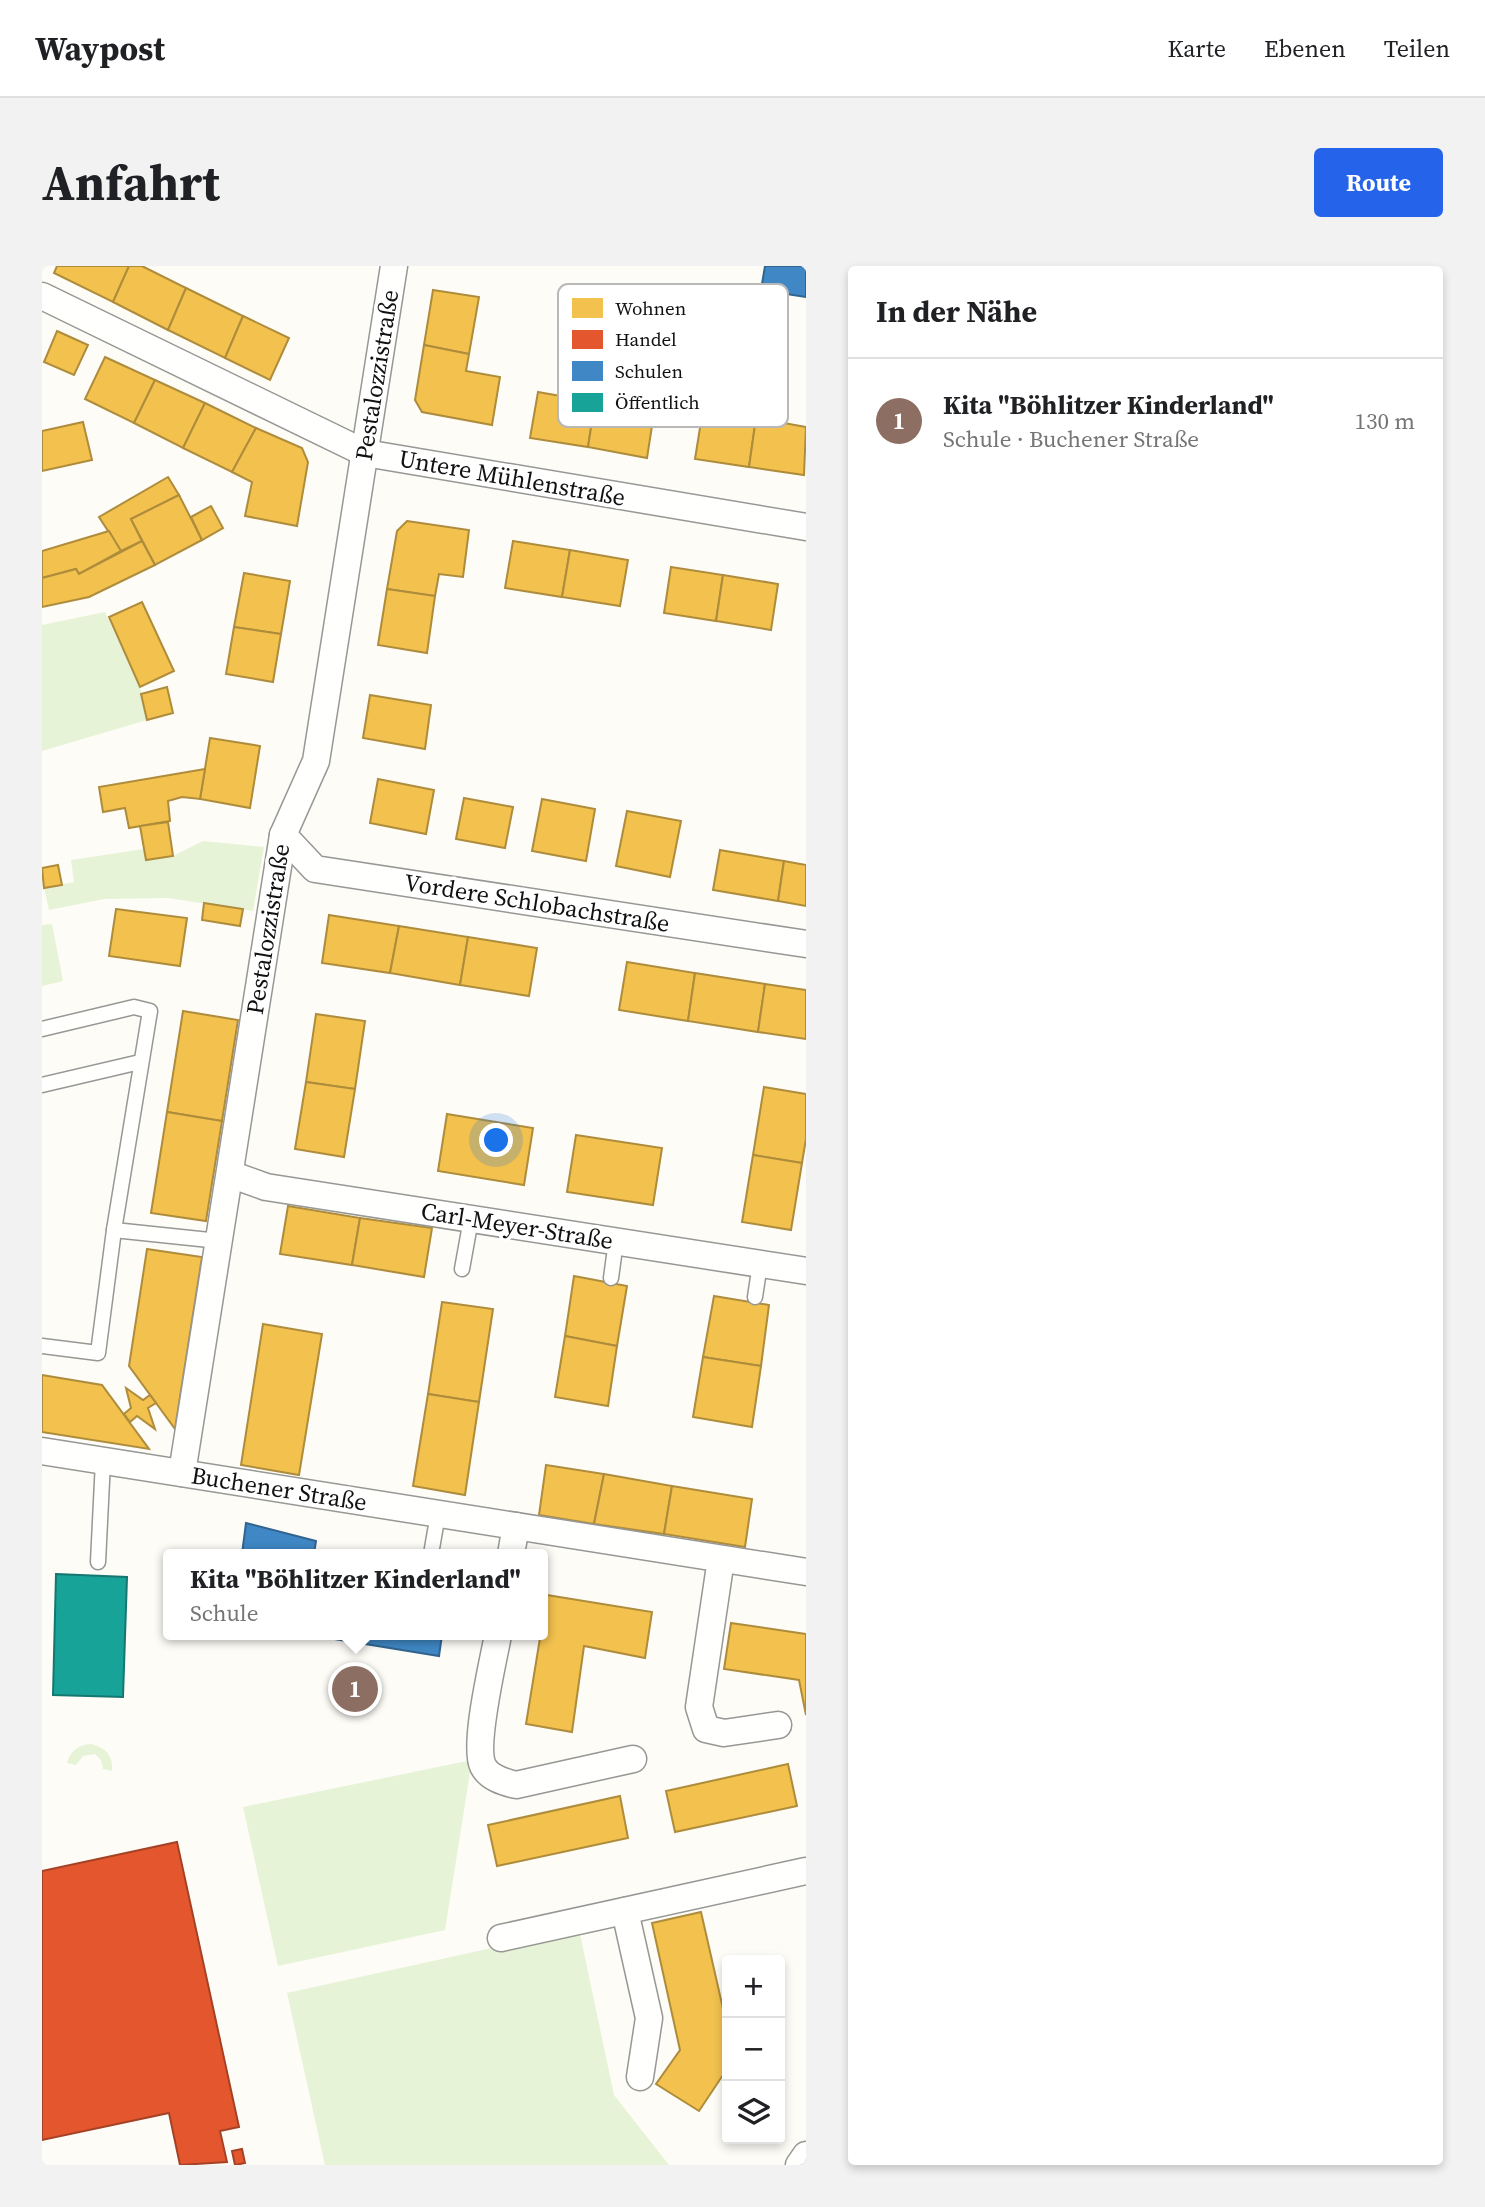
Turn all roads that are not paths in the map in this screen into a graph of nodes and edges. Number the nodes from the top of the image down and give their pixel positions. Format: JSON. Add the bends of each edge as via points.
{"nodes":[{"id":1,"x":394,"y":266,"type":"edge"},
{"id":2,"x":42,"y":296,"type":"edge"},
{"id":3,"x":365,"y":453,"type":"junction"},
{"id":4,"x":806,"y":527,"type":"edge"},
{"id":5,"x":283,"y":835,"type":"junction"},
{"id":6,"x":806,"y":944,"type":"edge"},
{"id":7,"x":42,"y":1029,"type":"edge"},
{"id":8,"x":140,"y":1062,"type":"junction"},
{"id":9,"x":42,"y":1085,"type":"edge"},
{"id":10,"x":230,"y":1174,"type":"junction"},
{"id":11,"x":471,"y":1219,"type":"junction"},
{"id":12,"x":114,"y":1230,"type":"junction"},
{"id":13,"x":219,"y":1241,"type":"junction"},
{"id":14,"x":616,"y":1241,"type":"junction"},
{"id":15,"x":760,"y":1264,"type":"junction"},
{"id":16,"x":463,"y":1269,"type":"dead end"},
{"id":17,"x":806,"y":1271,"type":"edge"},
{"id":18,"x":611,"y":1278,"type":"dead end"},
{"id":19,"x":755,"y":1297,"type":"dead end"},
{"id":20,"x":42,"y":1346,"type":"edge"},
{"id":21,"x":42,"y":1451,"type":"edge"},
{"id":22,"x":103,"y":1461,"type":"junction"},
{"id":23,"x":183,"y":1474,"type":"junction"},
{"id":24,"x":438,"y":1514,"type":"junction"},
{"id":25,"x":516,"y":1526,"type":"junction"},
{"id":26,"x":432,"y":1549,"type":"edge"},
{"id":27,"x":512,"y":1549,"type":"edge"},
{"id":28,"x":721,"y":1559,"type":"junction"},
{"id":29,"x":98,"y":1562,"type":"dead end"},
{"id":30,"x":806,"y":1572,"type":"edge"},
{"id":31,"x":497,"y":1640,"type":"edge"},
{"id":32,"x":778,"y":1725,"type":"dead end"},
{"id":33,"x":633,"y":1759,"type":"dead end"},
{"id":34,"x":806,"y":1871,"type":"edge"},
{"id":35,"x":625,"y":1911,"type":"junction"},
{"id":36,"x":501,"y":1938,"type":"dead end"},
{"id":37,"x":640,"y":2077,"type":"dead end"},
{"id":38,"x":806,"y":2155,"type":"edge"},
{"id":39,"x":799,"y":2165,"type":"edge"}],
"edges":[{"from":1,"to":3,"type":"street","name":"Pestalozzistraße"},
{"from":2,"to":3,"type":"street","name":"Untere Mühlenstraße"},
{"from":3,"to":4,"type":"street","name":"Untere Mühlenstraße"},
{"from":3,"to":5,"type":"street","name":"Pestalozzistraße","via":[[316,761]]},
{"from":5,"to":6,"type":"street","name":"Vordere Schlobachstraße","via":[[315,869]]},
{"from":5,"to":10,"type":"street","name":"Pestalozzistraße"},
{"from":7,"to":8,"type":"lane","via":[[134,1007],[150,1011]]},
{"from":8,"to":9,"type":"lane"},
{"from":8,"to":12,"type":"lane"},
{"from":10,"to":11,"type":"street","name":"Carl-Meyer-Straße","via":[[266,1187]]},
{"from":10,"to":13,"type":"street","name":"Pestalozzistraße"},
{"from":11,"to":14,"type":"street","name":"Carl-Meyer-Straße"},
{"from":11,"to":16,"type":"lane"},
{"from":12,"to":13,"type":"lane"},
{"from":12,"to":20,"type":"lane","via":[[98,1353]]},
{"from":13,"to":23,"type":"street","name":"Pestalozzistraße"},
{"from":14,"to":15,"type":"street","name":"Carl-Meyer-Straße"},
{"from":14,"to":18,"type":"lane"},
{"from":15,"to":17,"type":"street","name":"Carl-Meyer-Straße"},
{"from":15,"to":19,"type":"lane"},
{"from":21,"to":22,"type":"street","name":"Buchener Straße"},
{"from":22,"to":23,"type":"street","name":"Buchener Straße"},
{"from":22,"to":29,"type":"lane"},
{"from":23,"to":24,"type":"street","name":"Buchener Straße"},
{"from":24,"to":25,"type":"street","name":"Buchener Straße"},
{"from":24,"to":26,"type":"lane"},
{"from":25,"to":27,"type":"street"},
{"from":25,"to":28,"type":"street","name":"Buchener Straße"},
{"from":28,"to":30,"type":"street","name":"Buchener Straße"},
{"from":28,"to":32,"type":"street","via":[[699,1707],[706,1729],[724,1733]]},
{"from":31,"to":33,"type":"street","via":[[479,1748],[484,1768],[497,1780],[516,1786]]},
{"from":34,"to":35,"type":"street"},
{"from":35,"to":36,"type":"street"},
{"from":35,"to":37,"type":"street","via":[[649,2018]]},
{"from":38,"to":39,"type":"street"}]}
